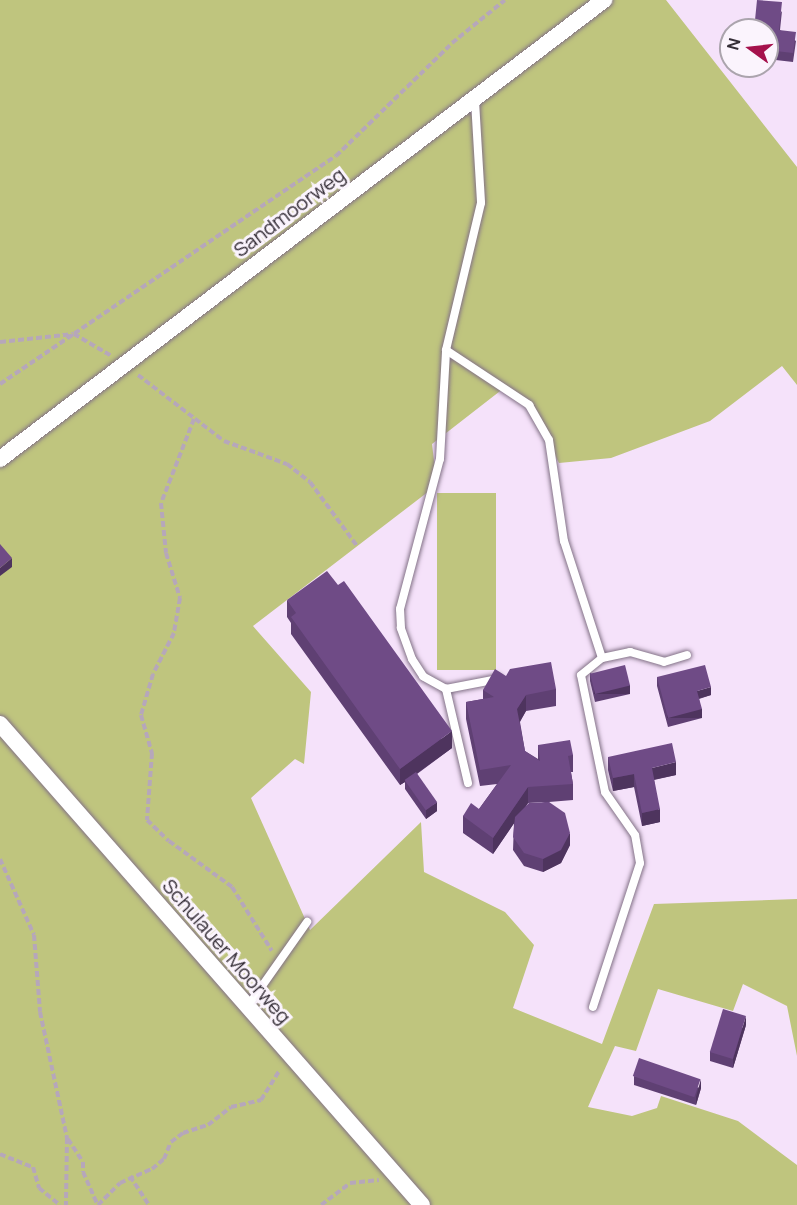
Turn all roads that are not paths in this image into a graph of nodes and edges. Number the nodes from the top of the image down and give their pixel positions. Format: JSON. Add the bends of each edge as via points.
{"nodes":[{"id":1,"x":604,"y":0,"type":"edge"},
{"id":2,"x":475,"y":101,"type":"junction"},
{"id":3,"x":446,"y":350,"type":"junction"},
{"id":4,"x":0,"y":459,"type":"edge"},
{"id":5,"x":687,"y":656,"type":"dead end"},
{"id":6,"x":602,"y":658,"type":"junction"},
{"id":7,"x":511,"y":677,"type":"edge"},
{"id":8,"x":446,"y":689,"type":"junction"},
{"id":9,"x":0,"y":724,"type":"edge"},
{"id":10,"x":468,"y":783,"type":"dead end"},
{"id":11,"x":307,"y":922,"type":"dead end"},
{"id":12,"x":248,"y":1006,"type":"junction"},
{"id":13,"x":593,"y":1006,"type":"dead end"},
{"id":14,"x":422,"y":1205,"type":"edge"}],
"edges":[{"from":1,"to":2,"type":"street","name":"Sandmoorweg"},
{"from":2,"to":3,"type":"lane","via":[[482,203]]},
{"from":2,"to":4,"type":"street","name":"Sandmoorweg"},
{"from":3,"to":6,"type":"lane","via":[[529,405],[549,440],[564,541]]},
{"from":3,"to":8,"type":"lane","via":[[440,459],[400,609],[406,648],[423,676]]},
{"from":5,"to":6,"type":"lane","via":[[664,662],[630,652]]},
{"from":6,"to":13,"type":"lane","via":[[581,675],[605,792],[635,834],[640,863]]},
{"from":7,"to":8,"type":"lane"},
{"from":8,"to":10,"type":"lane"},
{"from":9,"to":12,"type":"street","name":"Schulauer Moorweg"},
{"from":11,"to":12,"type":"lane"},
{"from":12,"to":14,"type":"street","name":"Schulauer Moorweg"}]}
